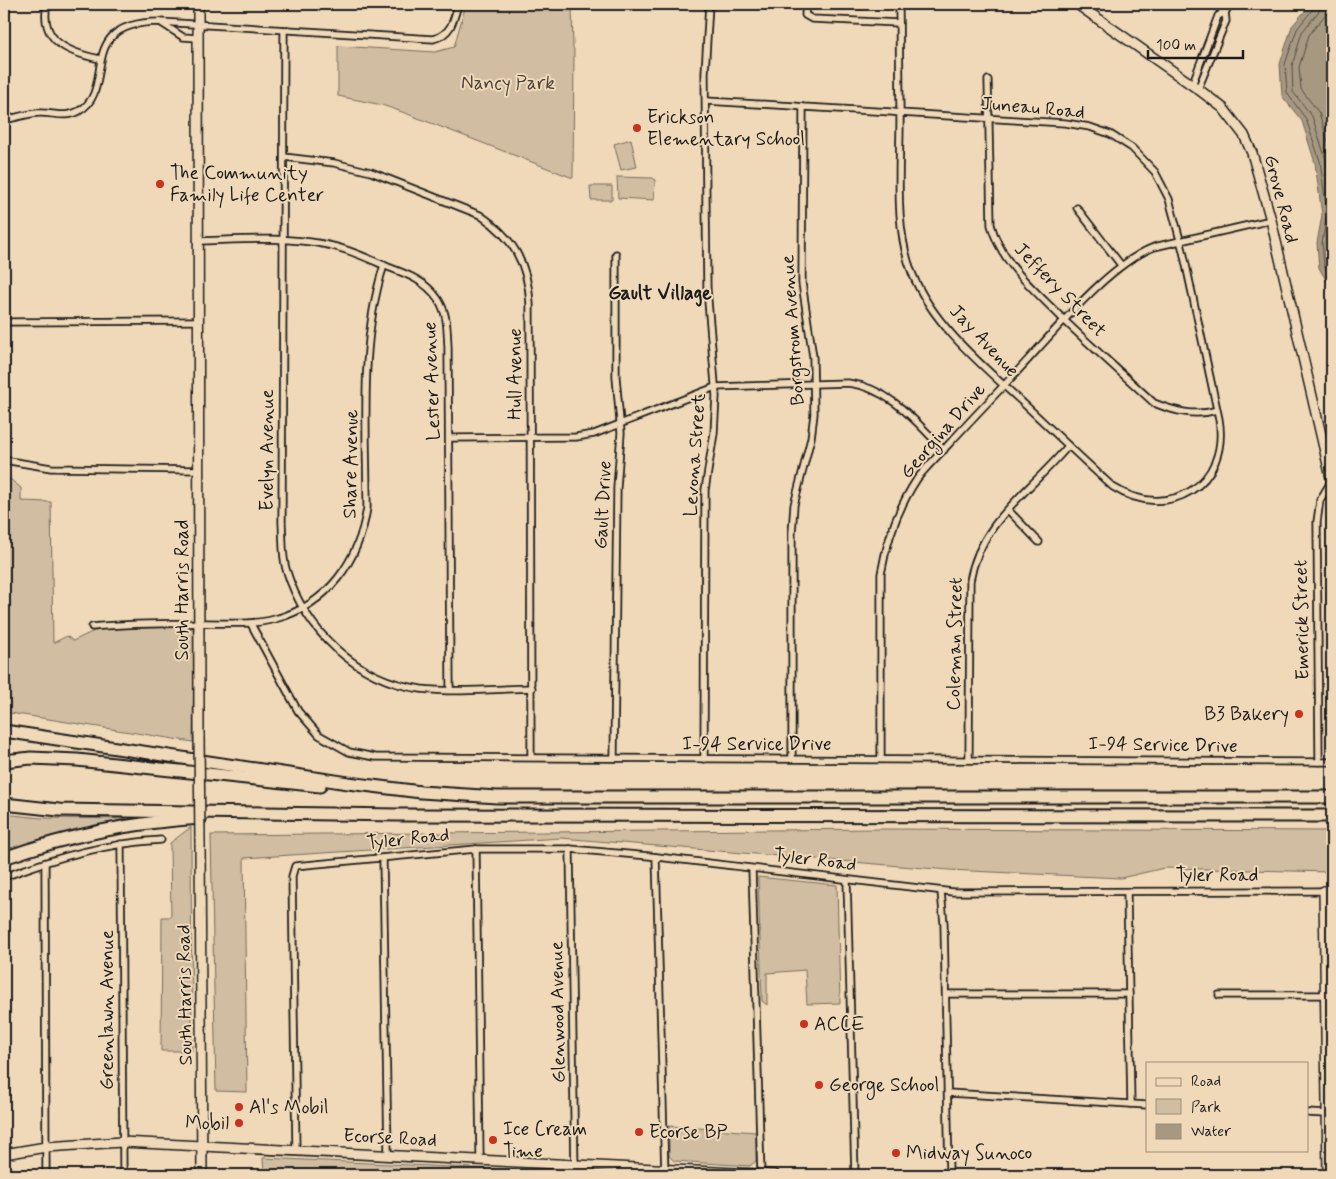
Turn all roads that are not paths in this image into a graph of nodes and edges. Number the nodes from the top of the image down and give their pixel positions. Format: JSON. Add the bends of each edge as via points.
{"nodes":[{"id":1,"x":47,"y":4,"type":"edge"},
{"id":2,"x":198,"y":4,"type":"edge"},
{"id":3,"x":458,"y":4,"type":"edge"},
{"id":4,"x":709,"y":4,"type":"edge"},
{"id":5,"x":806,"y":4,"type":"edge"},
{"id":6,"x":899,"y":4,"type":"edge"},
{"id":7,"x":1077,"y":4,"type":"edge"},
{"id":8,"x":1213,"y":4,"type":"edge"},
{"id":9,"x":1231,"y":4,"type":"edge"},
{"id":10,"x":1225,"y":12,"type":"junction"},
{"id":11,"x":160,"y":22,"type":"junction"},
{"id":12,"x":899,"y":23,"type":"junction"},
{"id":13,"x":198,"y":24,"type":"junction"},
{"id":14,"x":284,"y":30,"type":"junction"},
{"id":15,"x":198,"y":38,"type":"junction"},
{"id":16,"x":100,"y":59,"type":"junction"},
{"id":17,"x":988,"y":80,"type":"dead end"},
{"id":18,"x":1195,"y":87,"type":"junction"},
{"id":19,"x":706,"y":101,"type":"junction"},
{"id":20,"x":804,"y":107,"type":"junction"},
{"id":21,"x":900,"y":113,"type":"junction"},
{"id":22,"x":987,"y":118,"type":"junction"},
{"id":23,"x":4,"y":120,"type":"edge"},
{"id":24,"x":284,"y":157,"type":"junction"},
{"id":25,"x":1077,"y":208,"type":"dead end"},
{"id":26,"x":1270,"y":220,"type":"junction"},
{"id":27,"x":197,"y":241,"type":"junction"},
{"id":28,"x":282,"y":241,"type":"junction"},
{"id":29,"x":1180,"y":241,"type":"junction"},
{"id":30,"x":616,"y":254,"type":"dead end"},
{"id":31,"x":384,"y":265,"type":"junction"},
{"id":32,"x":1121,"y":265,"type":"junction"},
{"id":33,"x":198,"y":321,"type":"junction"},
{"id":34,"x":1066,"y":321,"type":"junction"},
{"id":35,"x":4,"y":322,"type":"edge"},
{"id":36,"x":814,"y":384,"type":"junction"},
{"id":37,"x":1004,"y":386,"type":"junction"},
{"id":38,"x":715,"y":387,"type":"junction"},
{"id":39,"x":1217,"y":410,"type":"junction"},
{"id":40,"x":620,"y":424,"type":"junction"},
{"id":41,"x":530,"y":437,"type":"junction"},
{"id":42,"x":449,"y":438,"type":"junction"},
{"id":43,"x":1068,"y":446,"type":"junction"},
{"id":44,"x":944,"y":450,"type":"junction"},
{"id":45,"x":4,"y":460,"type":"edge"},
{"id":46,"x":198,"y":470,"type":"junction"},
{"id":47,"x":1332,"y":481,"type":"edge"},
{"id":48,"x":1008,"y":510,"type":"junction"},
{"id":49,"x":1040,"y":542,"type":"dead end"},
{"id":50,"x":303,"y":608,"type":"junction"},
{"id":51,"x":198,"y":624,"type":"junction"},
{"id":52,"x":251,"y":624,"type":"junction"},
{"id":53,"x":92,"y":627,"type":"dead end"},
{"id":54,"x":532,"y":688,"type":"junction"},
{"id":55,"x":450,"y":690,"type":"junction"},
{"id":56,"x":4,"y":731,"type":"edge"},
{"id":57,"x":531,"y":757,"type":"junction"},
{"id":58,"x":614,"y":758,"type":"junction"},
{"id":59,"x":792,"y":758,"type":"junction"},
{"id":60,"x":704,"y":759,"type":"junction"},
{"id":61,"x":881,"y":759,"type":"junction"},
{"id":62,"x":969,"y":759,"type":"junction"},
{"id":63,"x":4,"y":760,"type":"edge"},
{"id":64,"x":1319,"y":762,"type":"junction"},
{"id":65,"x":1332,"y":762,"type":"edge"},
{"id":66,"x":348,"y":783,"type":"junction"},
{"id":67,"x":1332,"y":797,"type":"edge"},
{"id":68,"x":4,"y":804,"type":"edge"},
{"id":69,"x":224,"y":811,"type":"junction"},
{"id":70,"x":1332,"y":816,"type":"edge"},
{"id":71,"x":161,"y":840,"type":"dead end"},
{"id":72,"x":121,"y":844,"type":"junction"},
{"id":73,"x":476,"y":849,"type":"junction"},
{"id":74,"x":570,"y":849,"type":"junction"},
{"id":75,"x":656,"y":857,"type":"junction"},
{"id":76,"x":4,"y":858,"type":"edge"},
{"id":77,"x":383,"y":858,"type":"junction"},
{"id":78,"x":45,"y":864,"type":"junction"},
{"id":79,"x":752,"y":869,"type":"junction"},
{"id":80,"x":4,"y":877,"type":"edge"},
{"id":81,"x":847,"y":881,"type":"junction"},
{"id":82,"x":1328,"y":891,"type":"edge"},
{"id":83,"x":941,"y":892,"type":"junction"},
{"id":84,"x":1126,"y":892,"type":"junction"},
{"id":85,"x":946,"y":994,"type":"junction"},
{"id":86,"x":1129,"y":994,"type":"junction"},
{"id":87,"x":1219,"y":995,"type":"dead end"},
{"id":88,"x":1325,"y":995,"type":"junction"},
{"id":89,"x":948,"y":1093,"type":"junction"},
{"id":90,"x":1131,"y":1104,"type":"junction"},
{"id":91,"x":1146,"y":1105,"type":"edge"},
{"id":92,"x":1308,"y":1113,"type":"edge"},
{"id":93,"x":1327,"y":1114,"type":"junction"},
{"id":94,"x":122,"y":1142,"type":"junction"},
{"id":95,"x":202,"y":1145,"type":"junction"},
{"id":96,"x":46,"y":1148,"type":"junction"},
{"id":97,"x":296,"y":1150,"type":"junction"},
{"id":98,"x":4,"y":1154,"type":"edge"},
{"id":99,"x":388,"y":1154,"type":"junction"},
{"id":100,"x":480,"y":1159,"type":"junction"},
{"id":101,"x":575,"y":1164,"type":"junction"},
{"id":102,"x":665,"y":1172,"type":"edge"},
{"id":103,"x":46,"y":1175,"type":"edge"},
{"id":104,"x":123,"y":1175,"type":"edge"},
{"id":105,"x":202,"y":1175,"type":"edge"},
{"id":106,"x":575,"y":1175,"type":"edge"},
{"id":107,"x":761,"y":1175,"type":"edge"},
{"id":108,"x":775,"y":1175,"type":"edge"},
{"id":109,"x":855,"y":1175,"type":"edge"},
{"id":110,"x":948,"y":1175,"type":"edge"},
{"id":111,"x":1328,"y":1175,"type":"edge"}],
"edges":[{"from":1,"to":16,"type":"street","via":[[47,24],[57,41],[77,55]]},
{"from":2,"to":13,"type":"main road","name":"South Harris Road"},
{"from":3,"to":14,"type":"street","via":[[450,29],[442,37],[433,39]]},
{"from":4,"to":19,"type":"street","name":"Levona Street"},
{"from":5,"to":12,"type":"street","via":[[806,15],[812,19]]},
{"from":6,"to":12,"type":"street","name":"Jay Avenue"},
{"from":7,"to":18,"type":"main road","name":"Grove Road"},
{"from":8,"to":10,"type":"street"},
{"from":9,"to":10,"type":"street"},
{"from":10,"to":18,"type":"street","via":[[1226,20]]},
{"from":11,"to":13,"type":"street"},
{"from":11,"to":15,"type":"street","via":[[183,37]]},
{"from":11,"to":16,"type":"street","via":[[138,22],[124,27],[114,35]]},
{"from":12,"to":21,"type":"street","name":"Jay Avenue"},
{"from":13,"to":14,"type":"street"},
{"from":13,"to":15,"type":"main road","name":"South Harris Road"},
{"from":14,"to":24,"type":"street","name":"Evelyn Avenue"},
{"from":15,"to":27,"type":"main road","name":"South Harris Road"},
{"from":16,"to":23,"type":"street","via":[[90,101],[80,111],[70,115],[38,113]]},
{"from":17,"to":22,"type":"street","name":"Jeffery Street"},
{"from":18,"to":26,"type":"main road","name":"Grove Road","via":[[1223,108],[1244,135]]},
{"from":19,"to":20,"type":"street","name":"Juneau Road"},
{"from":19,"to":38,"type":"street","name":"Levona Street","via":[[707,289]]},
{"from":20,"to":21,"type":"street","name":"Juneau Road"},
{"from":20,"to":36,"type":"street","name":"Borgstrom Avenue","via":[[802,283]]},
{"from":21,"to":22,"type":"street","name":"Juneau Road"},
{"from":21,"to":37,"type":"street","name":"Jay Avenue","via":[[900,202],[905,248],[912,273],[937,316]]},
{"from":22,"to":29,"type":"street","name":"Juneau Road","via":[[1090,127],[1110,134],[1132,148],[1162,184]]},
{"from":22,"to":34,"type":"street","name":"Jeffery Street","via":[[991,225],[995,240],[1018,274]]},
{"from":24,"to":28,"type":"street","name":"Evelyn Avenue"},
{"from":24,"to":41,"type":"street","name":"Hull Avenue","via":[[334,163],[371,172],[480,215],[509,240],[521,258],[528,282]]},
{"from":25,"to":32,"type":"street"},
{"from":26,"to":29,"type":"street","name":"Georgina Drive"},
{"from":26,"to":47,"type":"main road","name":"Grove Road"},
{"from":27,"to":28,"type":"street","name":"Lester Avenue"},
{"from":27,"to":33,"type":"main road","name":"South Harris Road"},
{"from":28,"to":31,"type":"street","name":"Lester Avenue","via":[[324,244]]},
{"from":28,"to":50,"type":"street","name":"Evelyn Avenue","via":[[284,547],[286,568]]},
{"from":29,"to":32,"type":"street","name":"Georgina Drive","via":[[1138,253]]},
{"from":29,"to":39,"type":"street","name":"Juneau Road"},
{"from":30,"to":40,"type":"street","name":"Gault Drive","via":[[616,368]]},
{"from":31,"to":42,"type":"street","name":"Lester Avenue","via":[[428,286],[447,318]]},
{"from":31,"to":50,"type":"street","name":"Share Avenue","via":[[368,338],[367,508],[364,530],[343,573],[323,595]]},
{"from":32,"to":34,"type":"street","name":"Georgina Drive"},
{"from":33,"to":35,"type":"street"},
{"from":33,"to":46,"type":"main road","name":"South Harris Road"},
{"from":34,"to":37,"type":"street","name":"Georgina Drive"},
{"from":34,"to":39,"type":"street","name":"Jeffery Street","via":[[1154,403],[1192,414]]},
{"from":36,"to":38,"type":"street"},
{"from":36,"to":44,"type":"street","via":[[848,383],[878,391],[893,401]]},
{"from":36,"to":59,"type":"street","name":"Borgstrom Avenue","via":[[811,438],[794,505]]},
{"from":37,"to":43,"type":"street","name":"Jay Avenue"},
{"from":37,"to":44,"type":"street","name":"Georgina Drive"},
{"from":38,"to":40,"type":"street"},
{"from":38,"to":60,"type":"street","name":"Levona Street","via":[[714,433],[705,490]]},
{"from":39,"to":43,"type":"street","name":"Jay Avenue","via":[[1221,430],[1219,452],[1209,474],[1196,488],[1166,501],[1148,502],[1128,497]]},
{"from":40,"to":41,"type":"street","via":[[576,437]]},
{"from":40,"to":58,"type":"street","name":"Gault Drive"},
{"from":41,"to":42,"type":"street"},
{"from":41,"to":54,"type":"street","name":"Hull Avenue"},
{"from":42,"to":55,"type":"street","name":"Lester Avenue"},
{"from":43,"to":48,"type":"street","name":"Coleman Street"},
{"from":44,"to":61,"type":"street","name":"Georgina Drive","via":[[919,477],[900,507],[884,555],[880,593]]},
{"from":45,"to":46,"type":"street","via":[[51,468]]},
{"from":46,"to":51,"type":"main road","name":"South Harris Road"},
{"from":47,"to":64,"type":"street","name":"Emerick Street","via":[[1320,500],[1317,522]]},
{"from":48,"to":49,"type":"street"},
{"from":48,"to":62,"type":"street","name":"Coleman Street","via":[[984,537],[973,560],[970,581]]},
{"from":50,"to":52,"type":"street","name":"Share Avenue","via":[[276,619]]},
{"from":50,"to":55,"type":"street","name":"Evelyn Avenue","via":[[322,636],[346,660],[401,685]]},
{"from":51,"to":52,"type":"street","name":"Share Avenue"},
{"from":51,"to":53,"type":"street","name":"Share Avenue"},
{"from":51,"to":95,"type":"main road","name":"South Harris Road","bridge":true},
{"from":52,"to":57,"type":"street","name":"I-94 Service Drive","via":[[298,711],[319,735],[332,744],[349,752],[375,757]]},
{"from":54,"to":55,"type":"street","name":"Evelyn Avenue"},
{"from":54,"to":57,"type":"street","name":"Hull Avenue"},
{"from":56,"to":66,"type":"highway"},
{"from":57,"to":58,"type":"street","name":"I-94 Service Drive"},
{"from":58,"to":60,"type":"street","name":"I-94 Service Drive"},
{"from":59,"to":60,"type":"street","name":"I-94 Service Drive"},
{"from":59,"to":61,"type":"street","name":"I-94 Service Drive"},
{"from":61,"to":62,"type":"street","name":"I-94 Service Drive"},
{"from":62,"to":64,"type":"street","name":"I-94 Service Drive"},
{"from":63,"to":66,"type":"highway","via":[[62,759],[326,787]]},
{"from":64,"to":65,"type":"street","name":"I-94 Service Drive"},
{"from":66,"to":67,"type":"highway","via":[[458,795],[532,798]]},
{"from":68,"to":69,"type":"highway","via":[[59,810]]},
{"from":69,"to":70,"type":"highway"},
{"from":69,"to":76,"type":"highway","via":[[204,818],[127,824],[93,831]]},
{"from":71,"to":72,"type":"street"},
{"from":72,"to":78,"type":"street"},
{"from":72,"to":94,"type":"street","name":"Greenlawn Avenue"},
{"from":73,"to":74,"type":"street","name":"Tyler Road"},
{"from":73,"to":77,"type":"street","name":"Tyler Road"},
{"from":73,"to":100,"type":"street"},
{"from":74,"to":75,"type":"street","name":"Tyler Road"},
{"from":74,"to":101,"type":"street","name":"Glenwood Avenue"},
{"from":75,"to":79,"type":"street","name":"Tyler Road"},
{"from":75,"to":102,"type":"street"},
{"from":77,"to":97,"type":"street","name":"Tyler Road","via":[[295,866],[292,876]]},
{"from":77,"to":99,"type":"street"},
{"from":78,"to":80,"type":"street"},
{"from":78,"to":96,"type":"street"},
{"from":79,"to":81,"type":"street","name":"Tyler Road"},
{"from":79,"to":107,"type":"street"},
{"from":81,"to":83,"type":"street","name":"Tyler Road"},
{"from":81,"to":109,"type":"street"},
{"from":82,"to":84,"type":"street","name":"Tyler Road"},
{"from":82,"to":88,"type":"main road"},
{"from":83,"to":84,"type":"street","name":"Tyler Road"},
{"from":83,"to":85,"type":"street"},
{"from":84,"to":86,"type":"street"},
{"from":85,"to":86,"type":"street"},
{"from":85,"to":89,"type":"street"},
{"from":86,"to":90,"type":"street"},
{"from":87,"to":88,"type":"street"},
{"from":88,"to":93,"type":"main road"},
{"from":89,"to":90,"type":"street"},
{"from":89,"to":110,"type":"street"},
{"from":90,"to":91,"type":"street"},
{"from":92,"to":93,"type":"street"},
{"from":93,"to":111,"type":"main road"},
{"from":94,"to":95,"type":"main road","name":"Ecorse Road"},
{"from":94,"to":96,"type":"main road","name":"Ecorse Road"},
{"from":94,"to":104,"type":"street","name":"Greenlawn Avenue"},
{"from":95,"to":97,"type":"main road","name":"Ecorse Road"},
{"from":95,"to":105,"type":"main road","name":"South Harris Road"},
{"from":96,"to":98,"type":"main road","name":"Ecorse Road"},
{"from":96,"to":103,"type":"street"},
{"from":97,"to":99,"type":"main road","name":"Ecorse Road"},
{"from":99,"to":100,"type":"main road","name":"Ecorse Road"},
{"from":100,"to":101,"type":"main road","name":"Ecorse Road"},
{"from":101,"to":102,"type":"main road","name":"Ecorse Road"},
{"from":101,"to":106,"type":"street","name":"Glenwood Avenue"},
{"from":102,"to":107,"type":"main road","name":"Ecorse Road"},
{"from":107,"to":108,"type":"main road","name":"Ecorse Road"}]}
